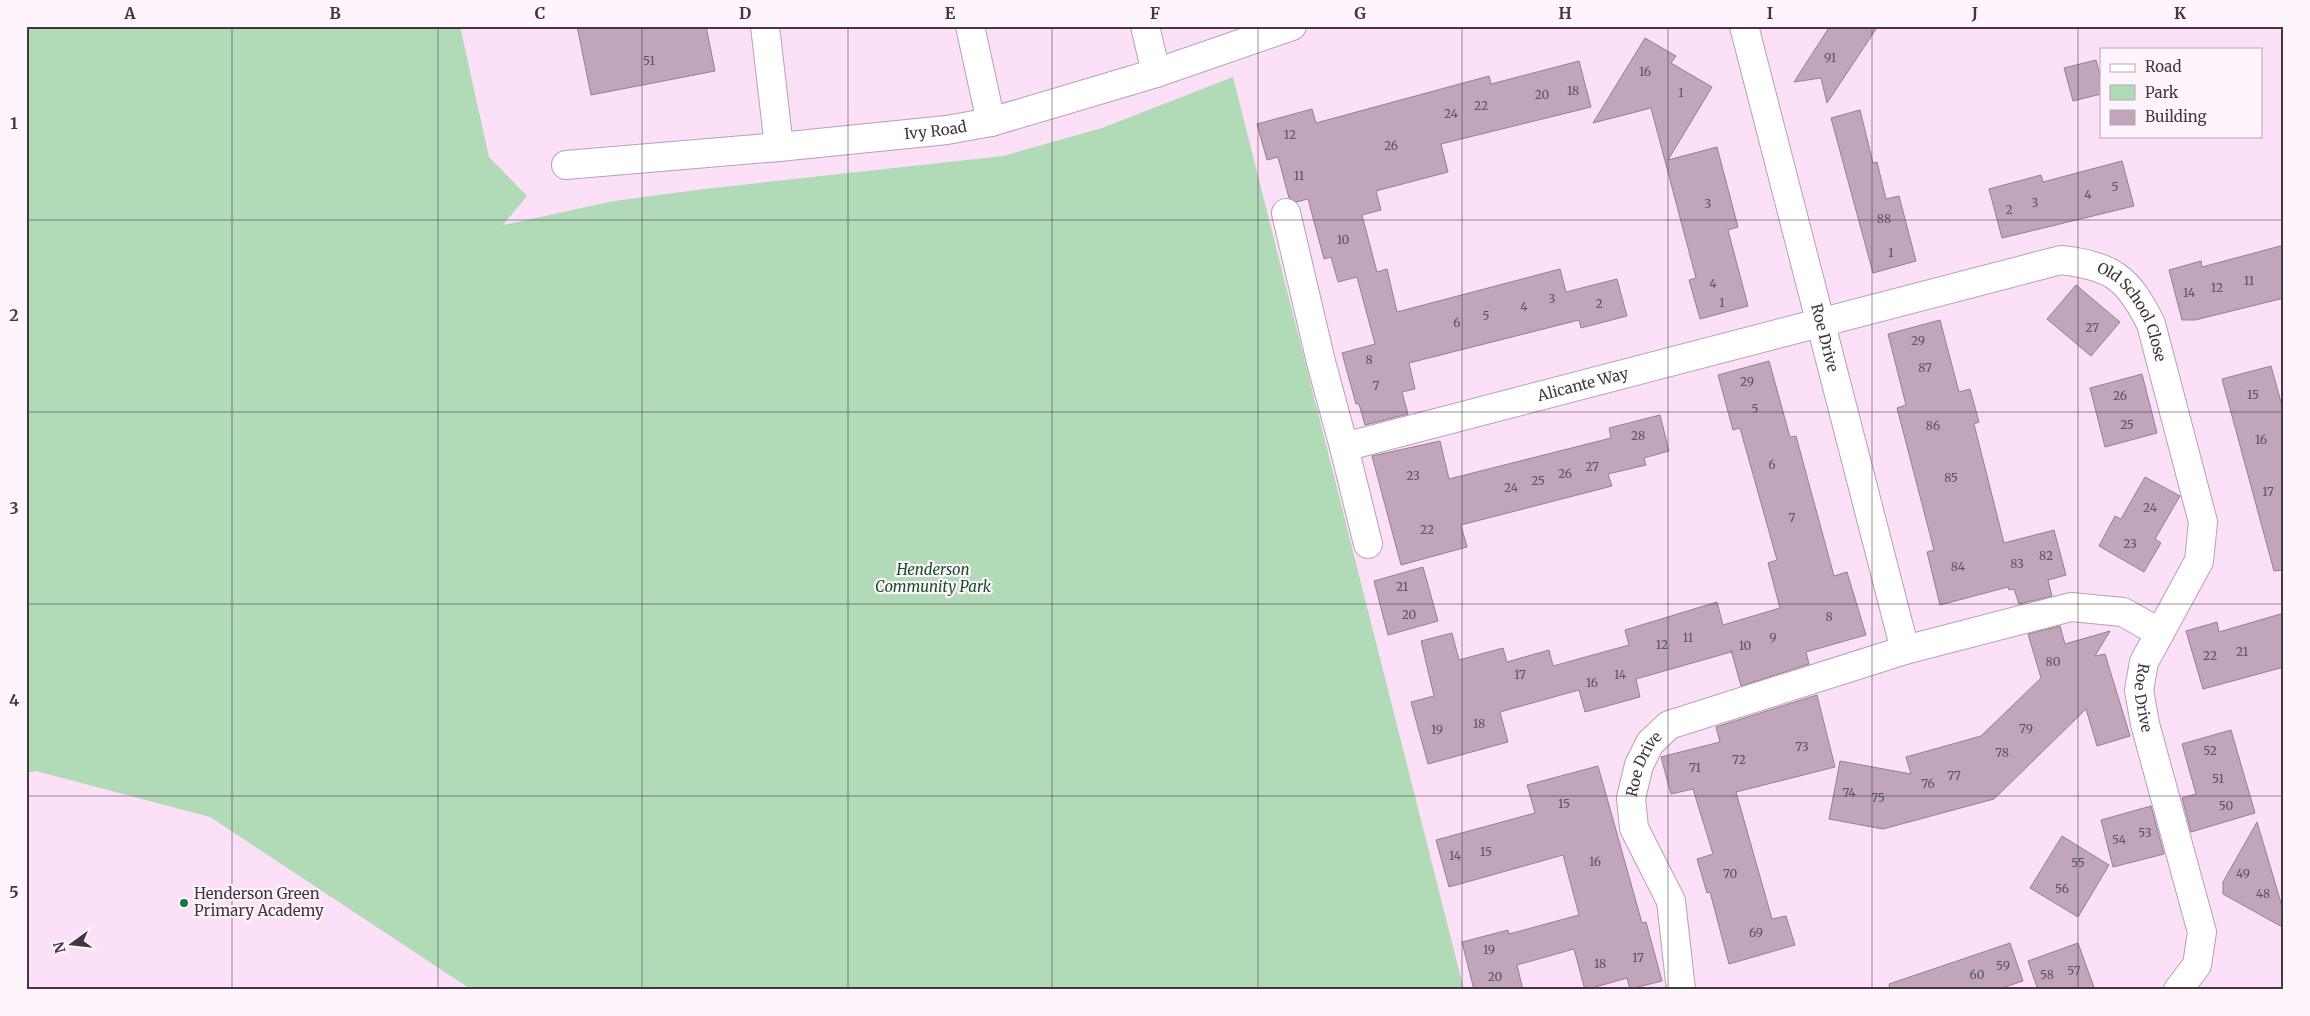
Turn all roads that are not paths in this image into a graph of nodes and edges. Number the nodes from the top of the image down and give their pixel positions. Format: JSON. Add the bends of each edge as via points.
{"nodes":[{"id":1,"x":765,"y":26,"type":"edge"},
{"id":2,"x":970,"y":26,"type":"edge"},
{"id":3,"x":1145,"y":26,"type":"edge"},
{"id":4,"x":1292,"y":26,"type":"edge"},
{"id":5,"x":1744,"y":26,"type":"edge"},
{"id":6,"x":1156,"y":73,"type":"junction"},
{"id":7,"x":991,"y":122,"type":"junction"},
{"id":8,"x":779,"y":147,"type":"junction"},
{"id":9,"x":566,"y":165,"type":"dead end"},
{"id":10,"x":1286,"y":213,"type":"dead end"},
{"id":11,"x":1820,"y":323,"type":"junction"},
{"id":12,"x":1344,"y":447,"type":"junction"},
{"id":13,"x":1368,"y":544,"type":"dead end"},
{"id":14,"x":2160,"y":633,"type":"junction"},
{"id":15,"x":1905,"y":650,"type":"junction"},
{"id":16,"x":1681,"y":990,"type":"edge"},
{"id":17,"x":2178,"y":990,"type":"edge"}],
"edges":[{"from":1,"to":8,"type":"street"},
{"from":2,"to":7,"type":"street"},
{"from":3,"to":6,"type":"street"},
{"from":4,"to":6,"type":"street","name":"Ivy Road"},
{"from":5,"to":11,"type":"street","name":"Roe Drive"},
{"from":6,"to":7,"type":"street","name":"Ivy Road"},
{"from":7,"to":8,"type":"street","name":"Ivy Road","via":[[947,130]]},
{"from":8,"to":9,"type":"street","name":"Ivy Road"},
{"from":10,"to":12,"type":"street"},
{"from":11,"to":12,"type":"street","name":"Alicante Way"},
{"from":11,"to":14,"type":"street","name":"Old School Close","via":[[2061,260],[2092,263],[2118,277],[2138,298],[2151,324],[2203,522],[2199,561]]},
{"from":11,"to":15,"type":"street","name":"Roe Drive"},
{"from":12,"to":13,"type":"street"},
{"from":14,"to":15,"type":"street","name":"Roe Drive","via":[[2123,612],[2071,607]]},
{"from":14,"to":17,"type":"street","name":"Roe Drive","via":[[2144,662],[2139,690],[2145,724],[2202,932],[2197,965]]},
{"from":15,"to":16,"type":"street","name":"Roe Drive","via":[[1669,725],[1650,743],[1638,765],[1631,798],[1634,828],[1671,901]]}]}
